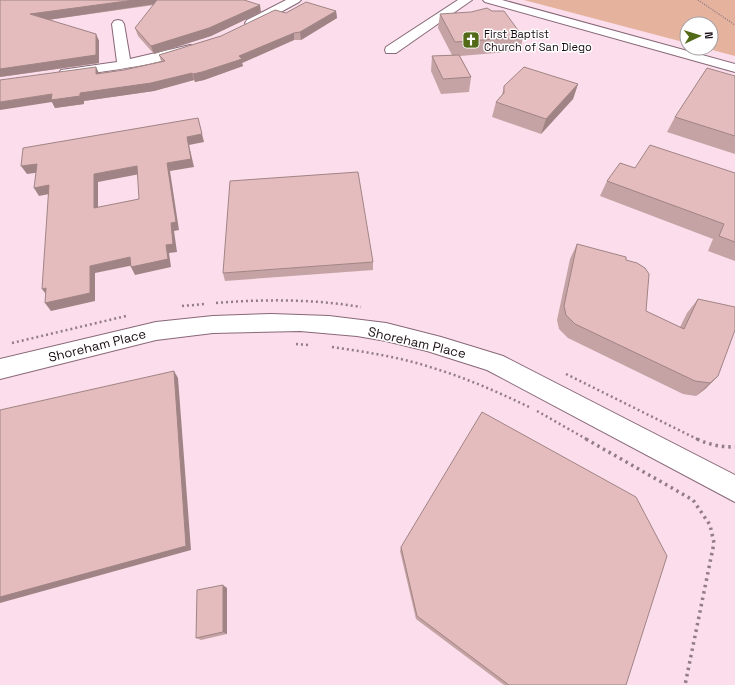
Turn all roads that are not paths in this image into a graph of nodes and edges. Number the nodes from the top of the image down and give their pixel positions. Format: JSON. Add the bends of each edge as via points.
{"nodes":[{"id":1,"x":295,"y":0,"type":"edge"},
{"id":2,"x":466,"y":0,"type":"edge"},
{"id":3,"x":490,"y":0,"type":"edge"},
{"id":4,"x":270,"y":2,"type":"dead end"},
{"id":5,"x":284,"y":6,"type":"junction"},
{"id":6,"x":118,"y":24,"type":"dead end"},
{"id":7,"x":238,"y":30,"type":"edge"},
{"id":8,"x":204,"y":45,"type":"edge"},
{"id":9,"x":391,"y":50,"type":"dead end"},
{"id":10,"x":124,"y":64,"type":"junction"},
{"id":11,"x":735,"y":68,"type":"edge"},
{"id":12,"x":54,"y":75,"type":"edge"},
{"id":13,"x":0,"y":369,"type":"edge"},
{"id":14,"x":735,"y":489,"type":"edge"}],
"edges":[{"from":1,"to":5,"type":"street"},
{"from":2,"to":9,"type":"street"},
{"from":3,"to":11,"type":"street"},
{"from":4,"to":5,"type":"street"},
{"from":5,"to":7,"type":"street"},
{"from":6,"to":10,"type":"street"},
{"from":8,"to":10,"type":"street","via":[[176,54]]},
{"from":10,"to":12,"type":"street"},
{"from":13,"to":14,"type":"street","name":"Shoreham Place","via":[[180,327],[255,322],[327,324],[387,332],[494,363]]}]}
